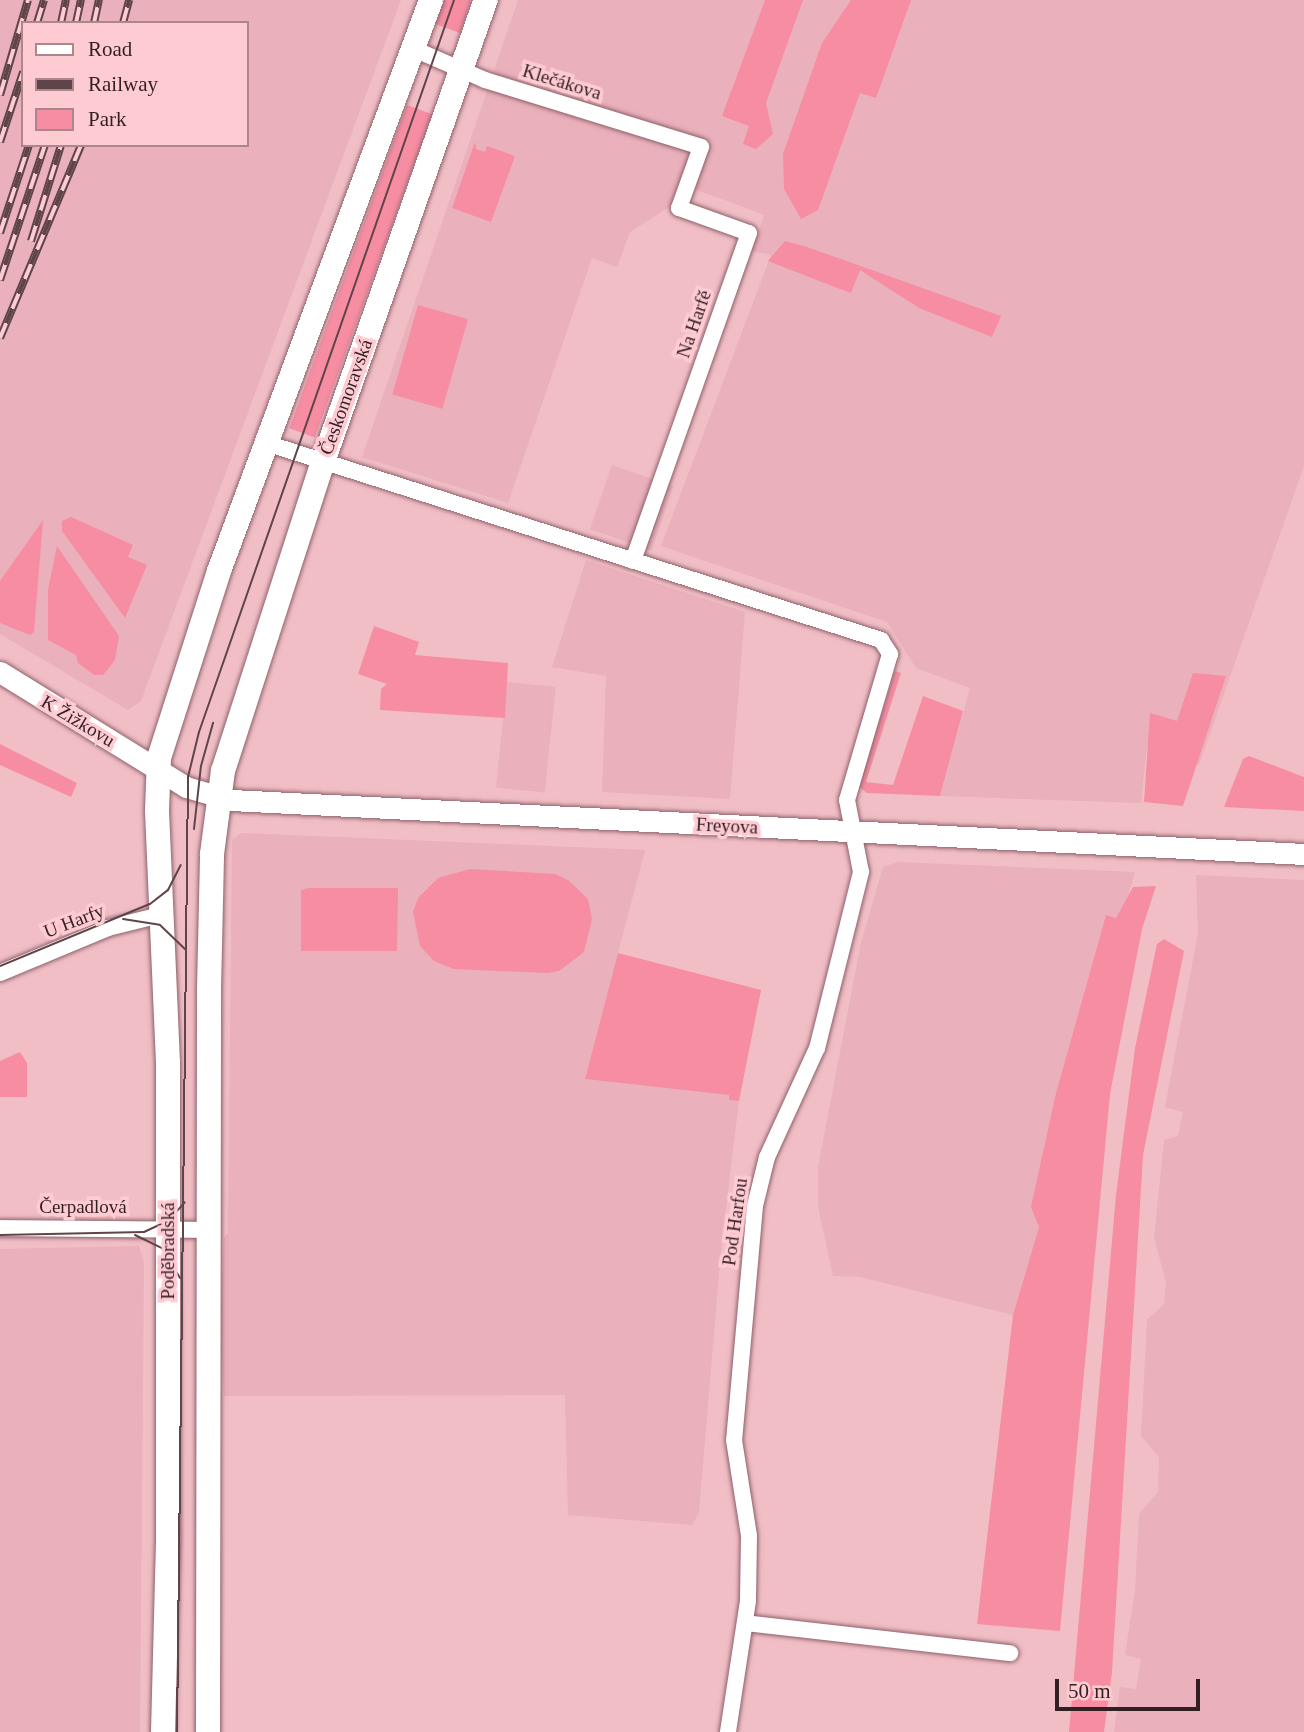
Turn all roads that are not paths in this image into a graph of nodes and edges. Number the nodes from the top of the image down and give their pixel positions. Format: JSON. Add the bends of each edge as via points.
{"nodes":[{"id":1,"x":431,"y":0,"type":"edge"},
{"id":2,"x":486,"y":0,"type":"edge"},
{"id":3,"x":414,"y":49,"type":"junction"},
{"id":4,"x":462,"y":70,"type":"junction"},
{"id":5,"x":701,"y":147,"type":"joint"},
{"id":6,"x":266,"y":443,"type":"junction"},
{"id":7,"x":323,"y":462,"type":"junction"},
{"id":8,"x":633,"y":561,"type":"junction"},
{"id":9,"x":0,"y":672,"type":"edge"},
{"id":10,"x":158,"y":769,"type":"junction"},
{"id":11,"x":219,"y":798,"type":"junction"},
{"id":12,"x":854,"y":834,"type":"junction"},
{"id":13,"x":1304,"y":854,"type":"edge"},
{"id":14,"x":164,"y":914,"type":"junction"},
{"id":15,"x":0,"y":973,"type":"edge"},
{"id":16,"x":0,"y":1228,"type":"edge"},
{"id":17,"x":169,"y":1229,"type":"junction"},
{"id":18,"x":208,"y":1230,"type":"junction"},
{"id":19,"x":745,"y":1623,"type":"junction"},
{"id":20,"x":1010,"y":1653,"type":"dead end"},
{"id":21,"x":163,"y":1732,"type":"edge"},
{"id":22,"x":208,"y":1732,"type":"edge"},
{"id":23,"x":728,"y":1732,"type":"edge"}],
"edges":[{"from":1,"to":3,"type":"main road"},
{"from":2,"to":4,"type":"main road","name":"Českomoravská"},
{"from":3,"to":4,"type":"street","name":"Klečákova"},
{"from":3,"to":6,"type":"main road"},
{"from":4,"to":5,"type":"street","name":"Klečákova"},
{"from":4,"to":7,"type":"main road","name":"Českomoravská"},
{"from":5,"to":8,"type":"street","name":"Na Harfě","via":[[679,208],[749,233]]},
{"from":6,"to":7,"type":"street"},
{"from":6,"to":10,"type":"main road","via":[[187,664]]},
{"from":7,"to":8,"type":"street"},
{"from":7,"to":11,"type":"main road","name":"Českomoravská","via":[[232,734]]},
{"from":8,"to":12,"type":"street","name":"Pod Harfou","via":[[881,639],[890,654],[848,800]]},
{"from":9,"to":10,"type":"main road","name":"K Žižkovu"},
{"from":10,"to":11,"type":"main road","name":"Freyova","via":[[193,790]]},
{"from":10,"to":14,"type":"main road","name":"Poděbradská"},
{"from":11,"to":12,"type":"main road","name":"Freyova"},
{"from":11,"to":18,"type":"main road","via":[[209,976]]},
{"from":12,"to":13,"type":"main road","name":"Freyova"},
{"from":12,"to":19,"type":"street","name":"Pod Harfou","via":[[861,872],[817,1048],[767,1157],[755,1206],[734,1440],[749,1536]]},
{"from":14,"to":15,"type":"street","name":"U Harfy","via":[[108,928]]},
{"from":14,"to":17,"type":"main road","name":"Poděbradská"},
{"from":16,"to":17,"type":"street","name":"Čerpadlová"},
{"from":17,"to":18,"type":"street","name":"Čerpadlová"},
{"from":17,"to":21,"type":"main road","name":"Poděbradská"},
{"from":18,"to":22,"type":"main road"},
{"from":19,"to":20,"type":"street"},
{"from":19,"to":23,"type":"street","name":"Pod Harfou"}]}
